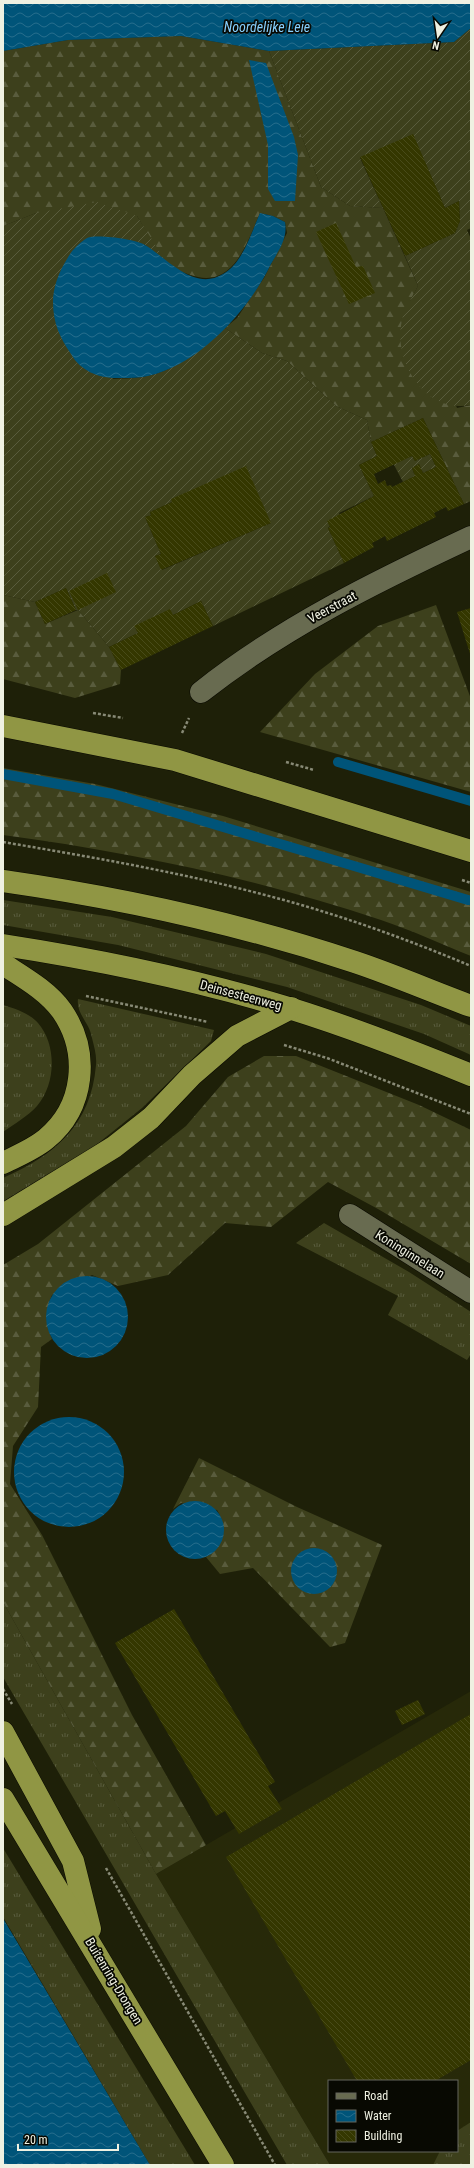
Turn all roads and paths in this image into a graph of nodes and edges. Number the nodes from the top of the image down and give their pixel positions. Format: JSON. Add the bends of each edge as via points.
{"nodes":[{"id":1,"x":471,"y":537,"type":"edge"},
{"id":2,"x":201,"y":692,"type":"dead end"},
{"id":3,"x":3,"y":726,"type":"edge"},
{"id":4,"x":3,"y":842,"type":"edge"},
{"id":5,"x":471,"y":851,"type":"edge"},
{"id":6,"x":3,"y":881,"type":"edge"},
{"id":7,"x":3,"y":945,"type":"edge"},
{"id":8,"x":3,"y":964,"type":"edge"},
{"id":9,"x":471,"y":966,"type":"edge"},
{"id":10,"x":471,"y":1006,"type":"edge"},
{"id":11,"x":291,"y":1008,"type":"junction"},
{"id":12,"x":471,"y":1075,"type":"edge"},
{"id":13,"x":3,"y":1163,"type":"edge"},
{"id":14,"x":3,"y":1215,"type":"edge"},
{"id":15,"x":350,"y":1215,"type":"dead end"},
{"id":16,"x":471,"y":1292,"type":"edge"},
{"id":17,"x":3,"y":1689,"type":"edge"},
{"id":18,"x":14,"y":1709,"type":"dead end"},
{"id":19,"x":3,"y":1732,"type":"edge"},
{"id":20,"x":3,"y":1799,"type":"edge"},
{"id":21,"x":102,"y":1862,"type":"dead end"},
{"id":22,"x":95,"y":1950,"type":"junction"},
{"id":23,"x":223,"y":2165,"type":"edge"},
{"id":24,"x":275,"y":2165,"type":"edge"}],
"edges":[{"from":1,"to":2,"type":"street","name":"Veerstraat","via":[[408,566],[299,625],[235,665]]},
{"from":3,"to":5,"type":"highway","via":[[175,760]]},
{"from":4,"to":9,"type":"path","via":[[128,864],[265,895],[365,925]]},
{"from":6,"to":10,"type":"highway","via":[[65,889],[155,907],[286,940],[356,962]]},
{"from":7,"to":11,"type":"highway","name":"Deinsesteenweg","via":[[161,974]]},
{"from":8,"to":13,"type":"highway","via":[[37,986],[62,1010],[77,1039],[81,1069],[76,1095],[66,1119],[45,1140]]},
{"from":11,"to":12,"type":"highway","name":"Deinsesteenweg","via":[[379,1038]]},
{"from":11,"to":14,"type":"highway","via":[[237,1036],[192,1076],[151,1118],[114,1147]]},
{"from":15,"to":16,"type":"street","name":"Koninginnelaan"},
{"from":17,"to":18,"type":"path"},
{"from":19,"to":22,"type":"highway","via":[[73,1861]]},
{"from":20,"to":22,"type":"highway","name":"Buitenring-Drongen"},
{"from":21,"to":24,"type":"path"},
{"from":22,"to":23,"type":"highway","name":"Buitenring-Drongen"}]}
